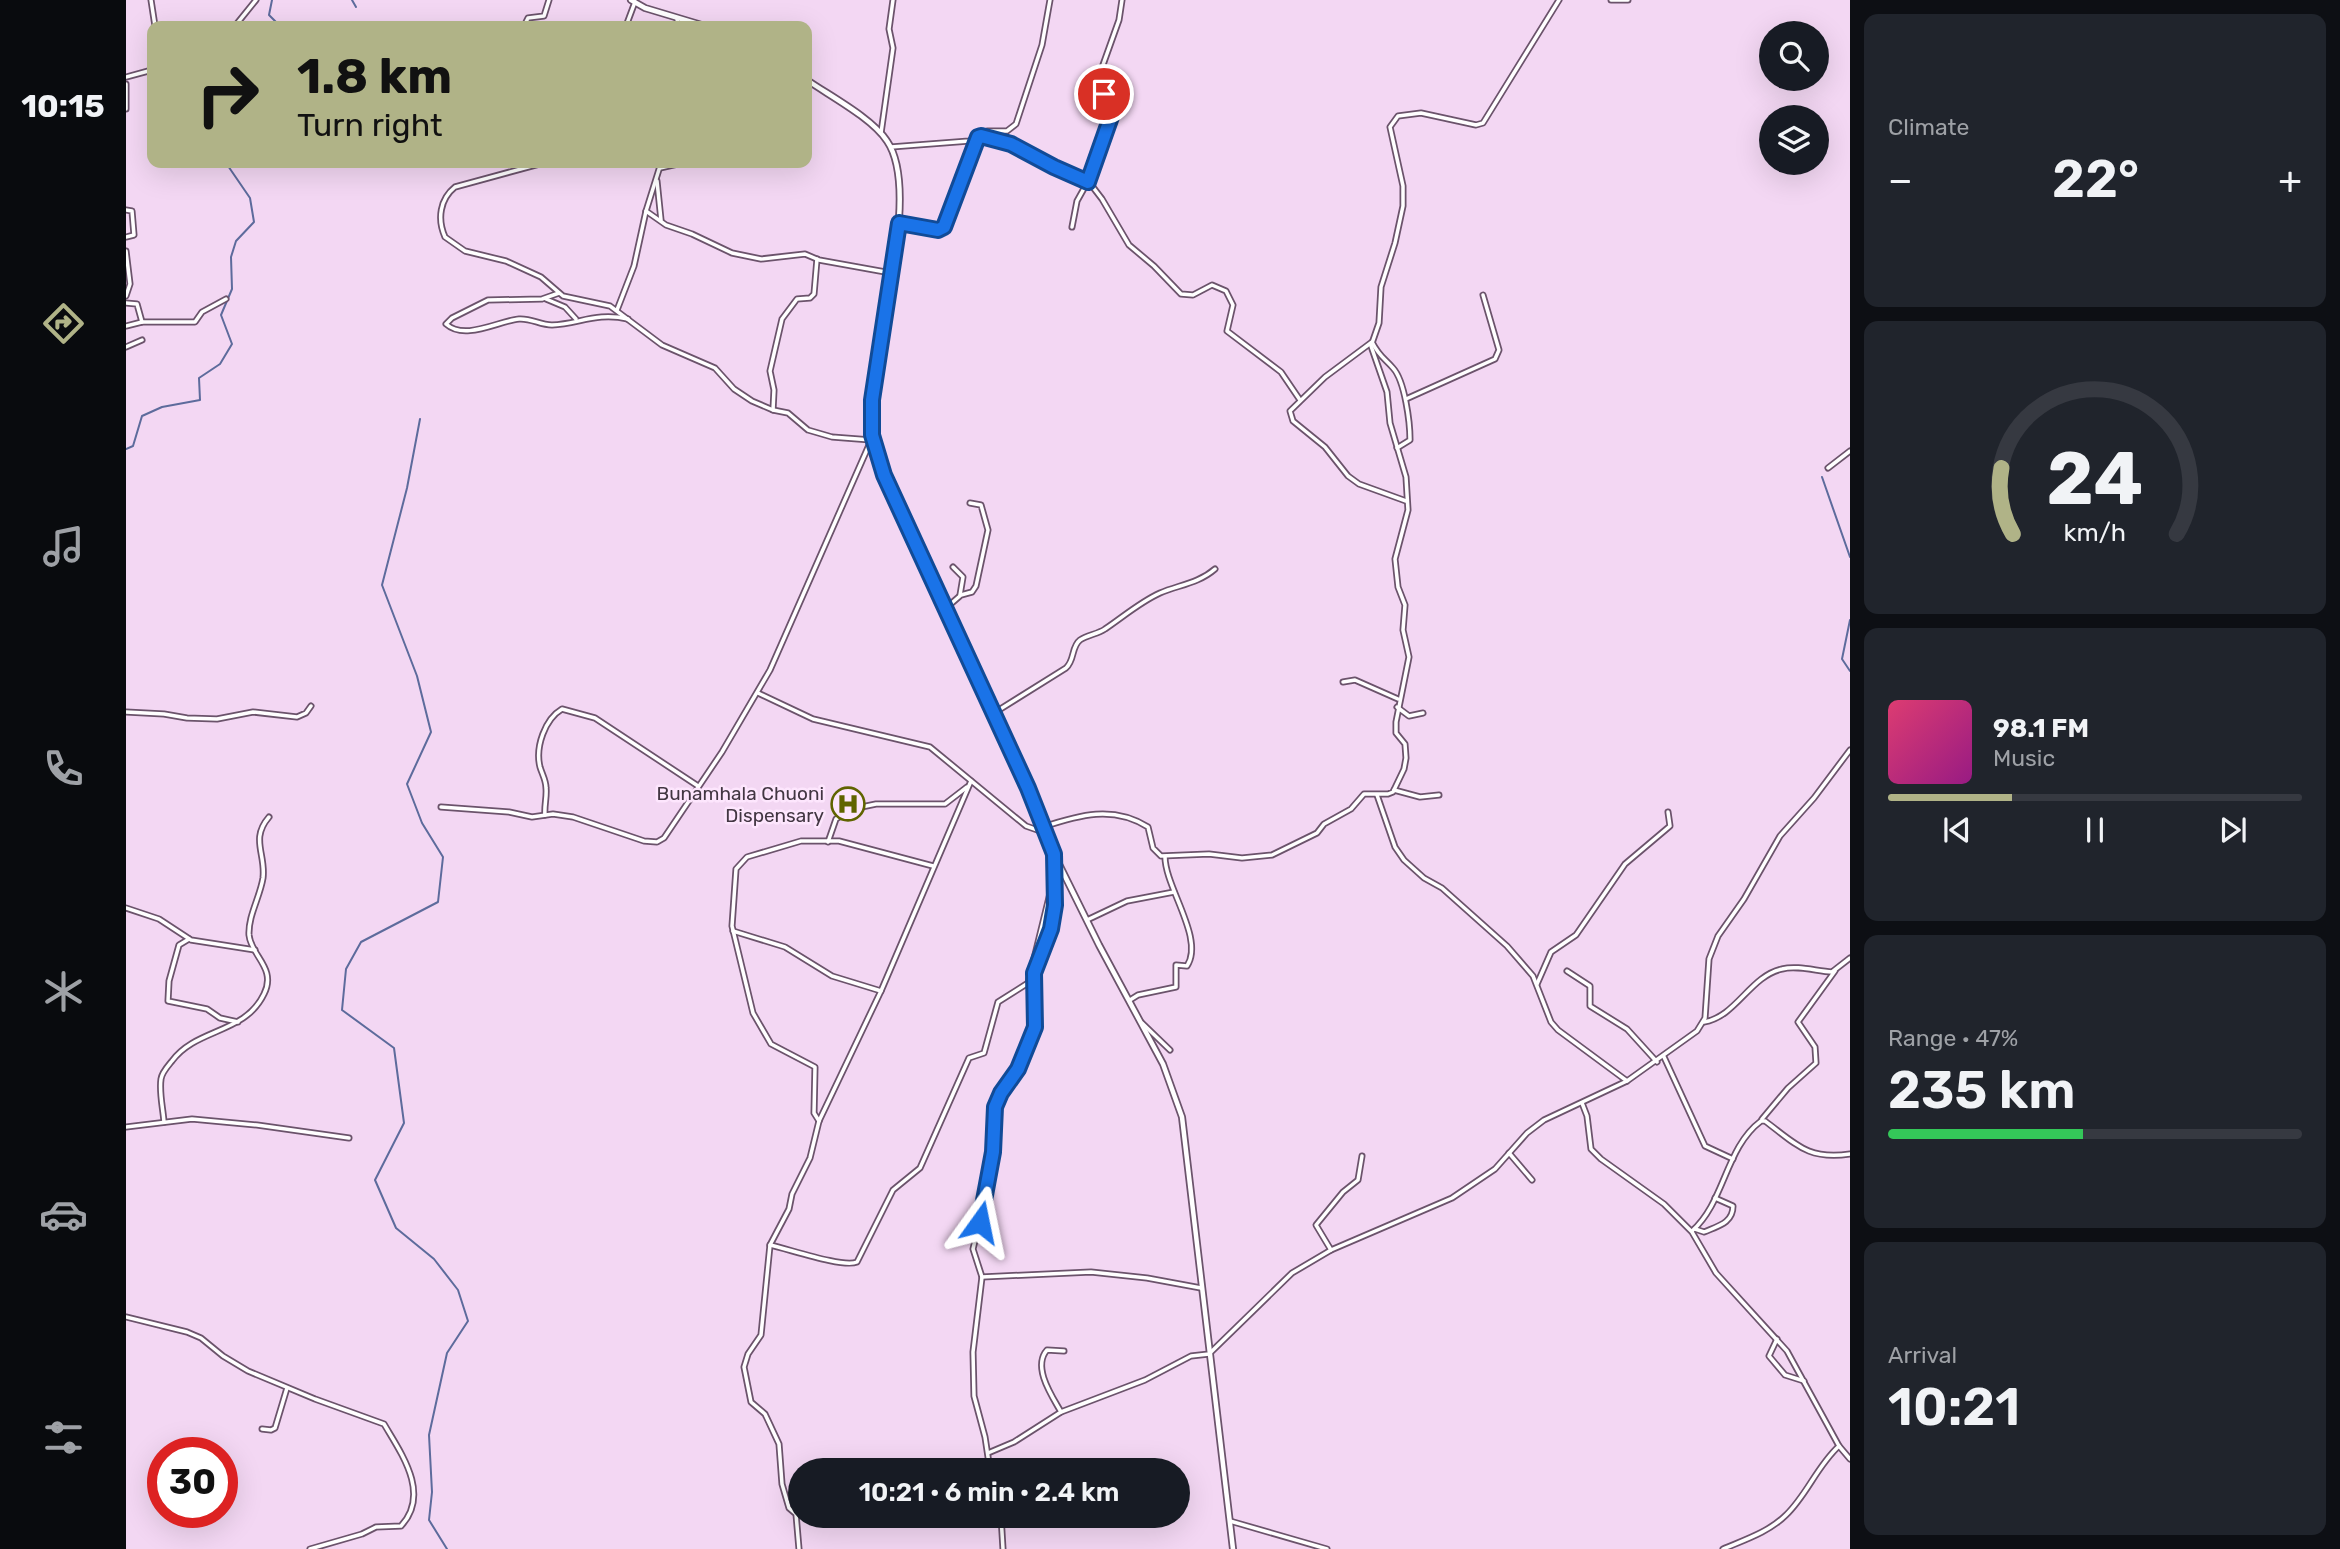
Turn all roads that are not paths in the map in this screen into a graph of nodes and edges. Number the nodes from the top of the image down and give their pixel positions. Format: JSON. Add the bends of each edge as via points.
{"nodes":[{"id":1,"x":151,"y":0,"type":"edge"},
{"id":2,"x":256,"y":0,"type":"edge"},
{"id":3,"x":549,"y":0,"type":"edge"},
{"id":4,"x":893,"y":0,"type":"edge"},
{"id":5,"x":1050,"y":0,"type":"edge"},
{"id":6,"x":1122,"y":0,"type":"edge"},
{"id":7,"x":1559,"y":0,"type":"edge"},
{"id":8,"x":1611,"y":0,"type":"edge"},
{"id":9,"x":1628,"y":0,"type":"edge"},
{"id":10,"x":633,"y":1,"type":"edge"},
{"id":11,"x":677,"y":19,"type":"joint"},
{"id":12,"x":154,"y":21,"type":"edge"},
{"id":13,"x":239,"y":21,"type":"edge"},
{"id":14,"x":526,"y":21,"type":"edge"},
{"id":15,"x":627,"y":21,"type":"edge"},
{"id":16,"x":685,"y":21,"type":"edge"},
{"id":17,"x":147,"y":72,"type":"edge"},
{"id":18,"x":126,"y":78,"type":"edge"},
{"id":19,"x":126,"y":84,"type":"edge"},
{"id":20,"x":812,"y":84,"type":"edge"},
{"id":21,"x":126,"y":109,"type":"edge"},
{"id":22,"x":881,"y":133,"type":"junction"},
{"id":23,"x":978,"y":137,"type":"junction"},
{"id":24,"x":891,"y":147,"type":"junction"},
{"id":25,"x":525,"y":168,"type":"edge"},
{"id":26,"x":660,"y":168,"type":"edge"},
{"id":27,"x":657,"y":180,"type":"junction"},
{"id":28,"x":1088,"y":182,"type":"junction"},
{"id":29,"x":126,"y":210,"type":"edge"},
{"id":30,"x":646,"y":211,"type":"junction"},
{"id":31,"x":661,"y":220,"type":"junction"},
{"id":32,"x":899,"y":223,"type":"junction"},
{"id":33,"x":1072,"y":227,"type":"dead end"},
{"id":34,"x":126,"y":237,"type":"edge"},
{"id":35,"x":126,"y":251,"type":"edge"},
{"id":36,"x":817,"y":259,"type":"junction"},
{"id":37,"x":891,"y":273,"type":"junction"},
{"id":38,"x":559,"y":293,"type":"junction"},
{"id":39,"x":1483,"y":295,"type":"dead end"},
{"id":40,"x":126,"y":296,"type":"edge"},
{"id":41,"x":226,"y":299,"type":"dead end"},
{"id":42,"x":544,"y":299,"type":"junction"},
{"id":43,"x":126,"y":303,"type":"edge"},
{"id":44,"x":617,"y":310,"type":"junction"},
{"id":45,"x":577,"y":319,"type":"junction"},
{"id":46,"x":630,"y":319,"type":"junction"},
{"id":47,"x":142,"y":323,"type":"junction"},
{"id":48,"x":126,"y":326,"type":"edge"},
{"id":49,"x":142,"y":340,"type":"dead end"},
{"id":50,"x":1372,"y":342,"type":"junction"},
{"id":51,"x":126,"y":347,"type":"edge"},
{"id":52,"x":1406,"y":399,"type":"junction"},
{"id":53,"x":1300,"y":400,"type":"junction"},
{"id":54,"x":773,"y":410,"type":"junction"},
{"id":55,"x":872,"y":438,"type":"junction"},
{"id":56,"x":1397,"y":448,"type":"junction"},
{"id":57,"x":1850,"y":451,"type":"edge"},
{"id":58,"x":1828,"y":468,"type":"dead end"},
{"id":59,"x":1406,"y":501,"type":"junction"},
{"id":60,"x":970,"y":503,"type":"dead end"},
{"id":61,"x":953,"y":567,"type":"dead end"},
{"id":62,"x":1215,"y":569,"type":"dead end"},
{"id":63,"x":960,"y":596,"type":"junction"},
{"id":64,"x":945,"y":608,"type":"junction"},
{"id":65,"x":1343,"y":682,"type":"dead end"},
{"id":66,"x":758,"y":692,"type":"junction"},
{"id":67,"x":1398,"y":699,"type":"junction"},
{"id":68,"x":311,"y":706,"type":"dead end"},
{"id":69,"x":1397,"y":707,"type":"junction"},
{"id":70,"x":126,"y":712,"type":"edge"},
{"id":71,"x":994,"y":713,"type":"junction"},
{"id":72,"x":1423,"y":713,"type":"dead end"},
{"id":73,"x":1850,"y":750,"type":"edge"},
{"id":74,"x":971,"y":781,"type":"junction"},
{"id":75,"x":698,"y":786,"type":"junction"},
{"id":76,"x":967,"y":787,"type":"junction"},
{"id":77,"x":1394,"y":790,"type":"junction"},
{"id":78,"x":1377,"y":795,"type":"junction"},
{"id":79,"x":1439,"y":795,"type":"dead end"},
{"id":80,"x":441,"y":807,"type":"dead end"},
{"id":81,"x":1668,"y":812,"type":"dead end"},
{"id":82,"x":545,"y":815,"type":"junction"},
{"id":83,"x":269,"y":817,"type":"dead end"},
{"id":84,"x":1044,"y":830,"type":"junction"},
{"id":85,"x":828,"y":842,"type":"junction"},
{"id":86,"x":1054,"y":854,"type":"junction"},
{"id":87,"x":1166,"y":857,"type":"junction"},
{"id":88,"x":933,"y":866,"type":"junction"},
{"id":89,"x":1055,"y":875,"type":"junction"},
{"id":90,"x":1174,"y":892,"type":"junction"},
{"id":91,"x":126,"y":908,"type":"edge"},
{"id":92,"x":1087,"y":920,"type":"junction"},
{"id":93,"x":733,"y":931,"type":"junction"},
{"id":94,"x":189,"y":939,"type":"junction"},
{"id":95,"x":255,"y":950,"type":"junction"},
{"id":96,"x":1850,"y":958,"type":"edge"},
{"id":97,"x":1567,"y":971,"type":"dead end"},
{"id":98,"x":1835,"y":971,"type":"junction"},
{"id":99,"x":1537,"y":985,"type":"junction"},
{"id":100,"x":881,"y":991,"type":"junction"},
{"id":101,"x":1130,"y":1000,"type":"junction"},
{"id":102,"x":238,"y":1022,"type":"junction"},
{"id":103,"x":1140,"y":1022,"type":"junction"},
{"id":104,"x":1704,"y":1023,"type":"junction"},
{"id":105,"x":1170,"y":1050,"type":"dead end"},
{"id":106,"x":1664,"y":1057,"type":"junction"},
{"id":107,"x":1657,"y":1062,"type":"junction"},
{"id":108,"x":1627,"y":1082,"type":"junction"},
{"id":109,"x":1582,"y":1103,"type":"junction"},
{"id":110,"x":819,"y":1121,"type":"junction"},
{"id":111,"x":1761,"y":1121,"type":"junction"},
{"id":112,"x":164,"y":1122,"type":"junction"},
{"id":113,"x":126,"y":1128,"type":"edge"},
{"id":114,"x":349,"y":1138,"type":"dead end"},
{"id":115,"x":1509,"y":1153,"type":"junction"},
{"id":116,"x":1850,"y":1154,"type":"edge"},
{"id":117,"x":1362,"y":1156,"type":"dead end"},
{"id":118,"x":1733,"y":1159,"type":"junction"},
{"id":119,"x":1532,"y":1180,"type":"dead end"},
{"id":120,"x":1715,"y":1198,"type":"junction"},
{"id":121,"x":1693,"y":1231,"type":"junction"},
{"id":122,"x":770,"y":1245,"type":"junction"},
{"id":123,"x":1331,"y":1250,"type":"junction"},
{"id":124,"x":982,"y":1278,"type":"junction"},
{"id":125,"x":1201,"y":1288,"type":"junction"},
{"id":126,"x":126,"y":1317,"type":"edge"},
{"id":127,"x":1777,"y":1339,"type":"junction"},
{"id":128,"x":1063,"y":1351,"type":"dead end"},
{"id":129,"x":1209,"y":1354,"type":"junction"},
{"id":130,"x":1804,"y":1381,"type":"junction"},
{"id":131,"x":287,"y":1388,"type":"junction"},
{"id":132,"x":1061,"y":1412,"type":"junction"},
{"id":133,"x":262,"y":1429,"type":"dead end"},
{"id":134,"x":1839,"y":1446,"type":"junction"},
{"id":135,"x":988,"y":1453,"type":"junction"},
{"id":136,"x":989,"y":1458,"type":"edge"},
{"id":137,"x":1850,"y":1459,"type":"edge"},
{"id":138,"x":1228,"y":1521,"type":"junction"},
{"id":139,"x":1002,"y":1528,"type":"edge"},
{"id":140,"x":310,"y":1549,"type":"edge"},
{"id":141,"x":799,"y":1549,"type":"edge"},
{"id":142,"x":1003,"y":1549,"type":"edge"},
{"id":143,"x":1233,"y":1549,"type":"edge"},
{"id":144,"x":1327,"y":1549,"type":"edge"},
{"id":145,"x":1723,"y":1549,"type":"edge"}],
"edges":[{"from":1,"to":12,"type":"street"},
{"from":2,"to":13,"type":"street"},
{"from":3,"to":14,"type":"street","via":[[544,16]]},
{"from":4,"to":22,"type":"street","via":[[889,29],[893,48]]},
{"from":5,"to":23,"type":"street","via":[[1042,45],[1016,124],[1007,131],[986,131]]},
{"from":6,"to":28,"type":"street","via":[[1098,76],[1112,114]]},
{"from":7,"to":50,"type":"street","via":[[1481,124],[1421,113],[1393,120],[1390,136],[1401,175],[1402,206]]},
{"from":8,"to":9,"type":"street"},
{"from":10,"to":11,"type":"street"},
{"from":10,"to":15,"type":"street"},
{"from":11,"to":16,"type":"street"},
{"from":17,"to":18,"type":"street"},
{"from":19,"to":21,"type":"street"},
{"from":20,"to":22,"type":"street"},
{"from":22,"to":24,"type":"street"},
{"from":23,"to":24,"type":"street"},
{"from":23,"to":28,"type":"street","via":[[1011,144]]},
{"from":23,"to":32,"type":"street","via":[[944,227],[938,230]]},
{"from":24,"to":32,"type":"street","via":[[900,173]]},
{"from":25,"to":38,"type":"street","via":[[455,187],[442,206],[445,237],[457,247],[524,268]]},
{"from":26,"to":27,"type":"street"},
{"from":27,"to":30,"type":"street"},
{"from":27,"to":31,"type":"street"},
{"from":28,"to":33,"type":"street","via":[[1077,201]]},
{"from":28,"to":53,"type":"street","via":[[1129,245],[1181,294],[1193,295],[1212,285],[1226,291],[1233,305],[1227,331],[1281,372]]},
{"from":29,"to":34,"type":"street","via":[[132,211],[135,231]]},
{"from":30,"to":31,"type":"street"},
{"from":30,"to":44,"type":"street","via":[[634,266]]},
{"from":31,"to":36,"type":"street","via":[[732,253],[761,259],[805,254]]},
{"from":32,"to":37,"type":"street"},
{"from":35,"to":40,"type":"street","via":[[130,284]]},
{"from":36,"to":37,"type":"street"},
{"from":36,"to":54,"type":"street","via":[[814,294],[797,299],[782,319],[770,371]]},
{"from":37,"to":55,"type":"street","via":[[874,380]]},
{"from":38,"to":42,"type":"street"},
{"from":38,"to":44,"type":"street","via":[[603,302]]},
{"from":39,"to":52,"type":"street","via":[[1499,350],[1495,359]]},
{"from":41,"to":47,"type":"street","via":[[202,312],[195,322]]},
{"from":42,"to":45,"type":"street","via":[[565,307]]},
{"from":42,"to":45,"type":"street","via":[[488,300],[446,324],[470,331],[518,319],[553,325]]},
{"from":43,"to":47,"type":"street","via":[[137,304]]},
{"from":44,"to":46,"type":"street"},
{"from":45,"to":46,"type":"street"},
{"from":46,"to":54,"type":"street","via":[[662,345],[715,369],[741,394]]},
{"from":47,"to":48,"type":"street"},
{"from":49,"to":51,"type":"street"},
{"from":50,"to":52,"type":"street","via":[[1382,360],[1396,371]]},
{"from":50,"to":53,"type":"street"},
{"from":50,"to":56,"type":"street"},
{"from":52,"to":56,"type":"street","via":[[1410,440]]},
{"from":53,"to":59,"type":"street","via":[[1291,407],[1290,416],[1325,447],[1348,476]]},
{"from":54,"to":55,"type":"street","via":[[788,412],[802,427],[816,433]]},
{"from":55,"to":64,"type":"street","via":[[884,475]]},
{"from":55,"to":66,"type":"street"},
{"from":56,"to":59,"type":"street","via":[[1406,477]]},
{"from":57,"to":58,"type":"street"},
{"from":59,"to":67,"type":"street","via":[[1395,570],[1405,605],[1403,630],[1409,662]]},
{"from":60,"to":63,"type":"street","via":[[981,505],[988,530],[975,589]]},
{"from":61,"to":63,"type":"street","via":[[963,577]]},
{"from":62,"to":71,"type":"street","via":[[1199,581],[1158,593],[1100,632],[1081,639],[1066,668]]},
{"from":63,"to":64,"type":"street"},
{"from":64,"to":71,"type":"street"},
{"from":65,"to":67,"type":"street","via":[[1355,680]]},
{"from":66,"to":74,"type":"street","via":[[813,719],[922,743]]},
{"from":66,"to":75,"type":"street"},
{"from":67,"to":69,"type":"street"},
{"from":68,"to":70,"type":"street","via":[[297,717],[253,712],[217,719]]},
{"from":69,"to":72,"type":"street","via":[[1409,716]]},
{"from":69,"to":77,"type":"street","via":[[1396,731],[1406,758]]},
{"from":71,"to":84,"type":"street"},
{"from":73,"to":104,"type":"street","via":[[1780,836],[1718,936],[1709,959]]},
{"from":74,"to":76,"type":"street"},
{"from":74,"to":84,"type":"street","via":[[1026,826]]},
{"from":75,"to":82,"type":"street","via":[[657,842],[579,818]]},
{"from":75,"to":82,"type":"street","via":[[595,718],[562,709],[544,728],[539,751],[547,790]]},
{"from":76,"to":85,"type":"street","via":[[945,804],[876,804],[852,809],[836,819]]},
{"from":76,"to":88,"type":"street"},
{"from":77,"to":78,"type":"street"},
{"from":77,"to":79,"type":"street","via":[[1420,797]]},
{"from":78,"to":87,"type":"street","via":[[1364,794],[1316,835],[1272,855]]},
{"from":78,"to":99,"type":"street","via":[[1395,848],[1408,865],[1484,923]]},
{"from":80,"to":82,"type":"street"},
{"from":81,"to":99,"type":"street","via":[[1670,826],[1625,864],[1576,934],[1551,952]]},
{"from":83,"to":95,"type":"street","via":[[259,832],[263,878],[249,931]]},
{"from":84,"to":86,"type":"street"},
{"from":84,"to":87,"type":"street","via":[[1089,814],[1116,814],[1148,827],[1153,848]]},
{"from":85,"to":88,"type":"street","via":[[844,842]]},
{"from":85,"to":93,"type":"street","via":[[797,841],[740,862],[734,875]]},
{"from":86,"to":89,"type":"street"},
{"from":86,"to":92,"type":"street"},
{"from":87,"to":90,"type":"street"},
{"from":88,"to":100,"type":"street"},
{"from":89,"to":122,"type":"street","via":[[1028,983],[996,1005],[984,1053],[969,1058],[920,1168],[893,1190],[857,1262]]},
{"from":89,"to":124,"type":"street","via":[[1051,929],[1034,973],[1033,1034],[995,1107],[989,1182],[973,1249]]},
{"from":90,"to":92,"type":"street","via":[[1127,901]]},
{"from":90,"to":101,"type":"street","via":[[1187,929],[1191,961],[1187,966],[1176,965],[1176,987]]},
{"from":91,"to":94,"type":"street","via":[[159,919]]},
{"from":92,"to":101,"type":"street"},
{"from":93,"to":100,"type":"street","via":[[785,947],[832,976]]},
{"from":93,"to":110,"type":"street","via":[[751,1008],[771,1044],[815,1067],[814,1113]]},
{"from":94,"to":95,"type":"street"},
{"from":94,"to":102,"type":"street","via":[[180,943],[168,1001]]},
{"from":95,"to":102,"type":"street","via":[[265,968],[265,993]]},
{"from":96,"to":98,"type":"street"},
{"from":97,"to":107,"type":"street","via":[[1591,986],[1590,1006],[1627,1029]]},
{"from":98,"to":104,"type":"street","via":[[1778,969],[1723,1014]]},
{"from":98,"to":111,"type":"street","via":[[1798,1022],[1815,1046],[1816,1063]]},
{"from":99,"to":108,"type":"street","via":[[1551,1022],[1562,1034]]},
{"from":100,"to":110,"type":"street"},
{"from":101,"to":103,"type":"street"},
{"from":102,"to":112,"type":"street","via":[[180,1050],[161,1077]]},
{"from":103,"to":105,"type":"street"},
{"from":103,"to":125,"type":"street","via":[[1167,1074],[1182,1117]]},
{"from":104,"to":106,"type":"street"},
{"from":106,"to":107,"type":"street"},
{"from":106,"to":118,"type":"street","via":[[1705,1146]]},
{"from":107,"to":108,"type":"street"},
{"from":108,"to":109,"type":"street"},
{"from":109,"to":115,"type":"street","via":[[1544,1120]]},
{"from":109,"to":121,"type":"street","via":[[1594,1153]]},
{"from":110,"to":122,"type":"street","via":[[810,1158]]},
{"from":111,"to":116,"type":"street","via":[[1812,1154]]},
{"from":111,"to":118,"type":"street"},
{"from":112,"to":113,"type":"street"},
{"from":112,"to":114,"type":"street","via":[[212,1120]]},
{"from":115,"to":119,"type":"street"},
{"from":115,"to":123,"type":"street","via":[[1495,1170],[1452,1198]]},
{"from":117,"to":123,"type":"street","via":[[1359,1180],[1316,1225]]},
{"from":118,"to":120,"type":"street"},
{"from":120,"to":121,"type":"street","via":[[1708,1215]]},
{"from":120,"to":121,"type":"street","via":[[1733,1206],[1732,1216],[1704,1232]]},
{"from":121,"to":127,"type":"street","via":[[1716,1273]]},
{"from":122,"to":141,"type":"street","via":[[761,1335],[744,1367],[751,1402],[768,1418],[779,1444],[782,1484],[789,1508],[796,1514]]},
{"from":123,"to":129,"type":"street","via":[[1292,1273]]},
{"from":124,"to":125,"type":"street","via":[[1091,1272]]},
{"from":124,"to":135,"type":"street","via":[[974,1396]]},
{"from":125,"to":129,"type":"street"},
{"from":126,"to":131,"type":"street","via":[[201,1338],[232,1362]]},
{"from":127,"to":130,"type":"street"},
{"from":127,"to":130,"type":"street","via":[[1769,1356],[1785,1375]]},
{"from":128,"to":132,"type":"street","via":[[1047,1350],[1041,1365]]},
{"from":129,"to":132,"type":"street","via":[[1191,1356],[1145,1380]]},
{"from":129,"to":138,"type":"street"},
{"from":130,"to":134,"type":"street"},
{"from":131,"to":133,"type":"street","via":[[275,1427]]},
{"from":131,"to":140,"type":"street","via":[[383,1423],[413,1482],[412,1510],[401,1526],[378,1526]]},
{"from":132,"to":135,"type":"street"},
{"from":134,"to":137,"type":"street"},
{"from":134,"to":145,"type":"street","via":[[1787,1515]]},
{"from":135,"to":136,"type":"street"},
{"from":138,"to":143,"type":"street"},
{"from":138,"to":144,"type":"street"},
{"from":139,"to":142,"type":"street"}]}
